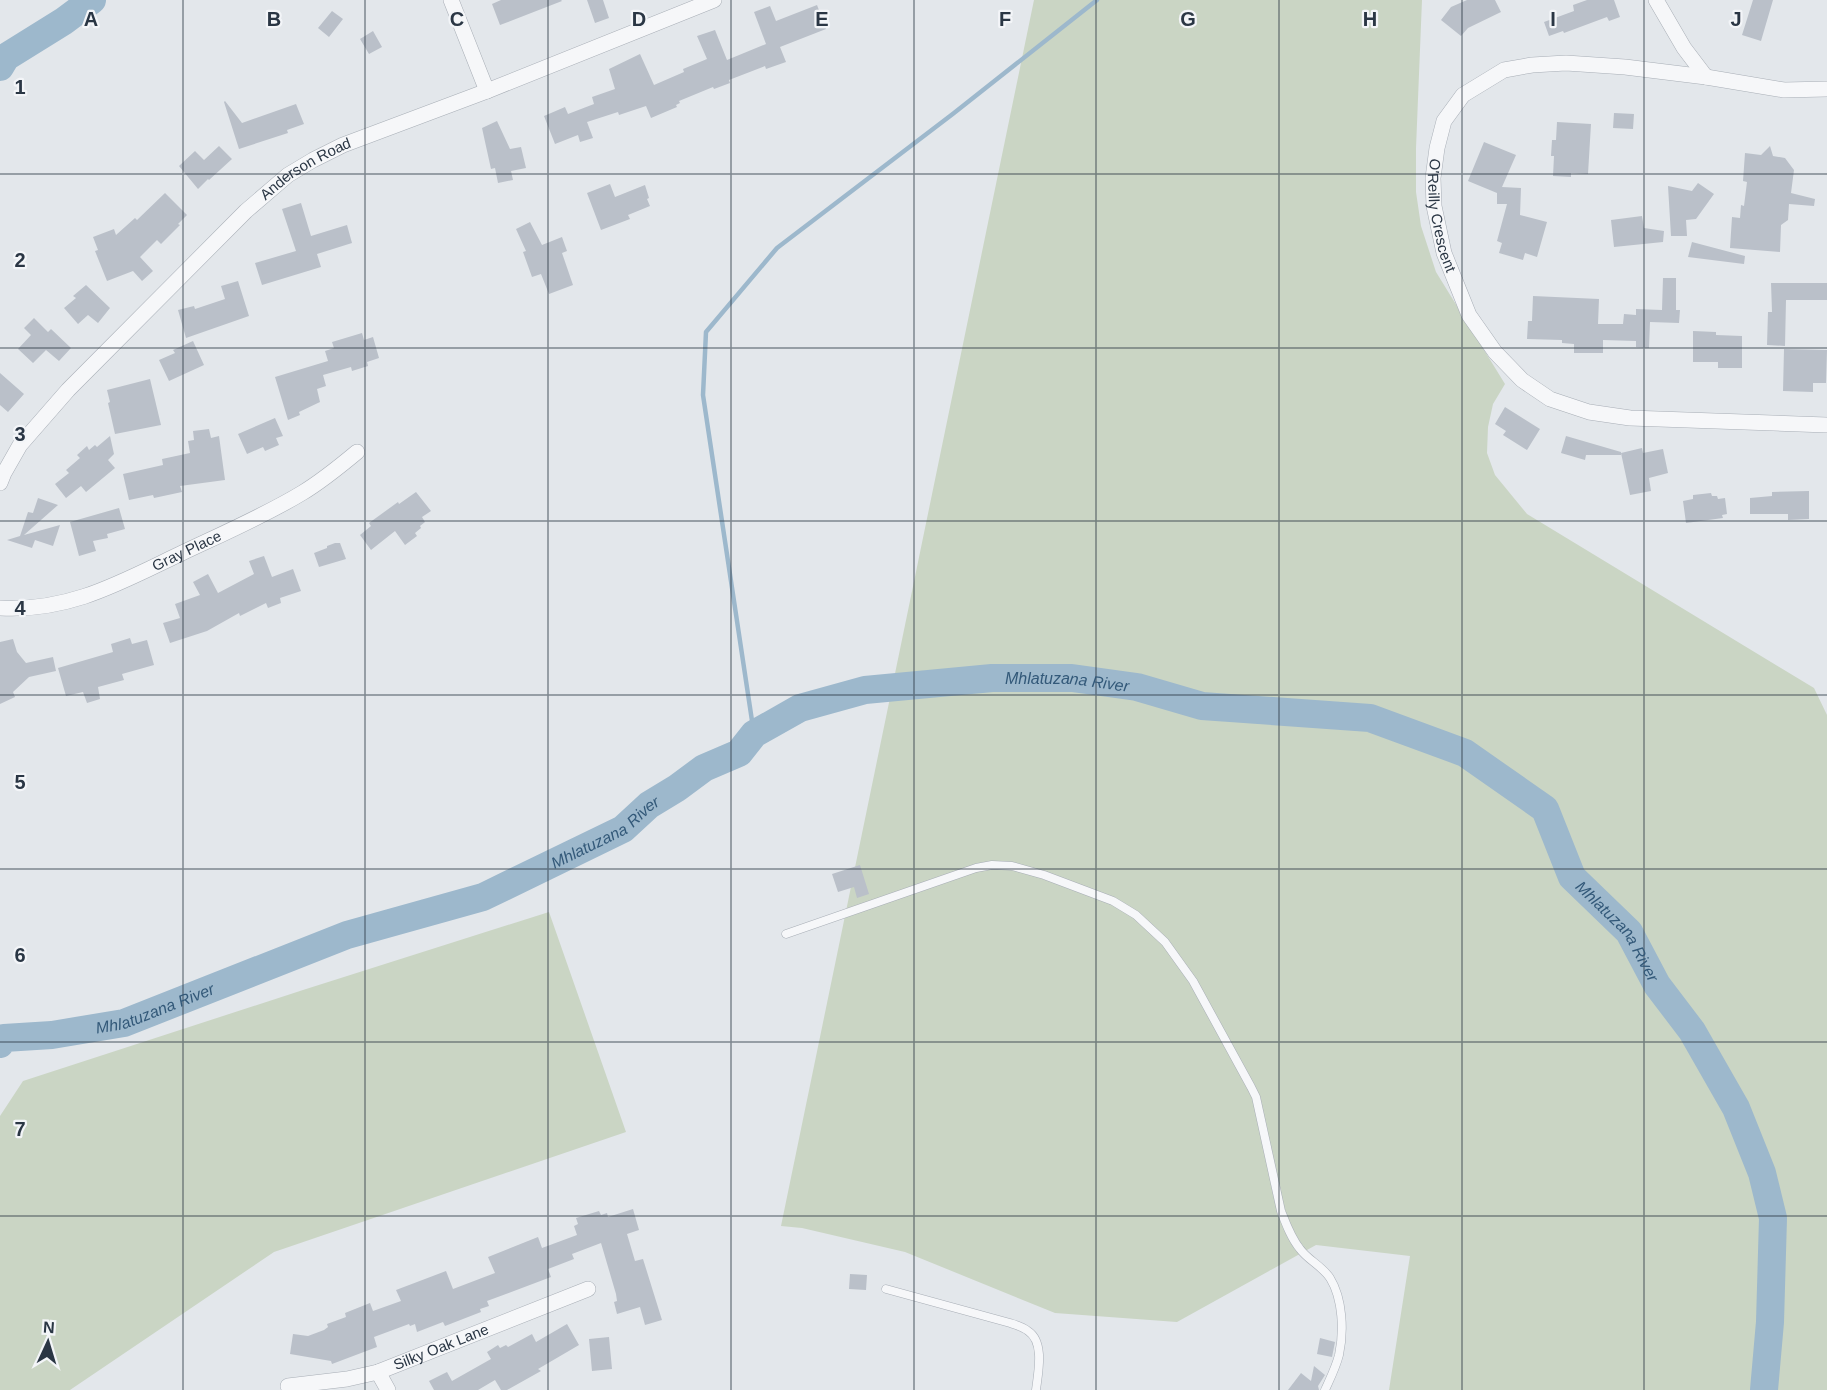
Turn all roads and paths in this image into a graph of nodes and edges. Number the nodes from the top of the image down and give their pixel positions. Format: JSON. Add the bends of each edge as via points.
{"nodes":[{"id":1,"x":714,"y":0,"type":"edge"},
{"id":2,"x":1656,"y":0,"type":"edge"},
{"id":3,"x":453,"y":2,"type":"edge"},
{"id":4,"x":1706,"y":77,"type":"junction"},
{"id":5,"x":1827,"y":89,"type":"edge"},
{"id":6,"x":486,"y":91,"type":"junction"},
{"id":7,"x":1827,"y":425,"type":"edge"},
{"id":8,"x":357,"y":452,"type":"dead end"},
{"id":9,"x":0,"y":483,"type":"edge"},
{"id":10,"x":0,"y":608,"type":"edge"},
{"id":11,"x":786,"y":934,"type":"dead end"},
{"id":12,"x":588,"y":1289,"type":"dead end"},
{"id":13,"x":886,"y":1289,"type":"dead end"},
{"id":14,"x":378,"y":1372,"type":"junction"},
{"id":15,"x":288,"y":1386,"type":"dead end"},
{"id":16,"x":388,"y":1390,"type":"edge"},
{"id":17,"x":1036,"y":1390,"type":"edge"},
{"id":18,"x":1325,"y":1390,"type":"edge"}],
"edges":[{"from":1,"to":6,"type":"street","name":"Anderson Road"},
{"from":2,"to":4,"type":"street"},
{"from":3,"to":6,"type":"street"},
{"from":4,"to":5,"type":"street","name":"O'Reilly Crescent","via":[[1784,90]]},
{"from":4,"to":7,"type":"street","name":"O'Reilly Crescent","via":[[1625,67],[1532,65],[1504,70],[1463,95],[1444,121],[1432,178],[1444,253],[1469,315],[1495,352],[1522,380],[1550,399],[1589,412],[1630,418]]},
{"from":6,"to":9,"type":"street","name":"Anderson Road","via":[[342,145],[288,175],[246,211],[62,397],[20,445]]},
{"from":8,"to":10,"type":"street","name":"Gray Place","via":[[301,494],[112,586],[51,606]]},
{"from":11,"to":18,"type":"lane","via":[[992,865],[1020,868],[1098,894],[1151,928],[1193,981],[1251,1087],[1281,1211],[1299,1249],[1330,1278],[1341,1316],[1341,1341]]},
{"from":12,"to":14,"type":"street","name":"Silky Oak Lane"},
{"from":13,"to":17,"type":"lane","via":[[1028,1331],[1039,1350]]},
{"from":14,"to":15,"type":"street","name":"Silky Oak Lane"},
{"from":14,"to":16,"type":"street"}]}
